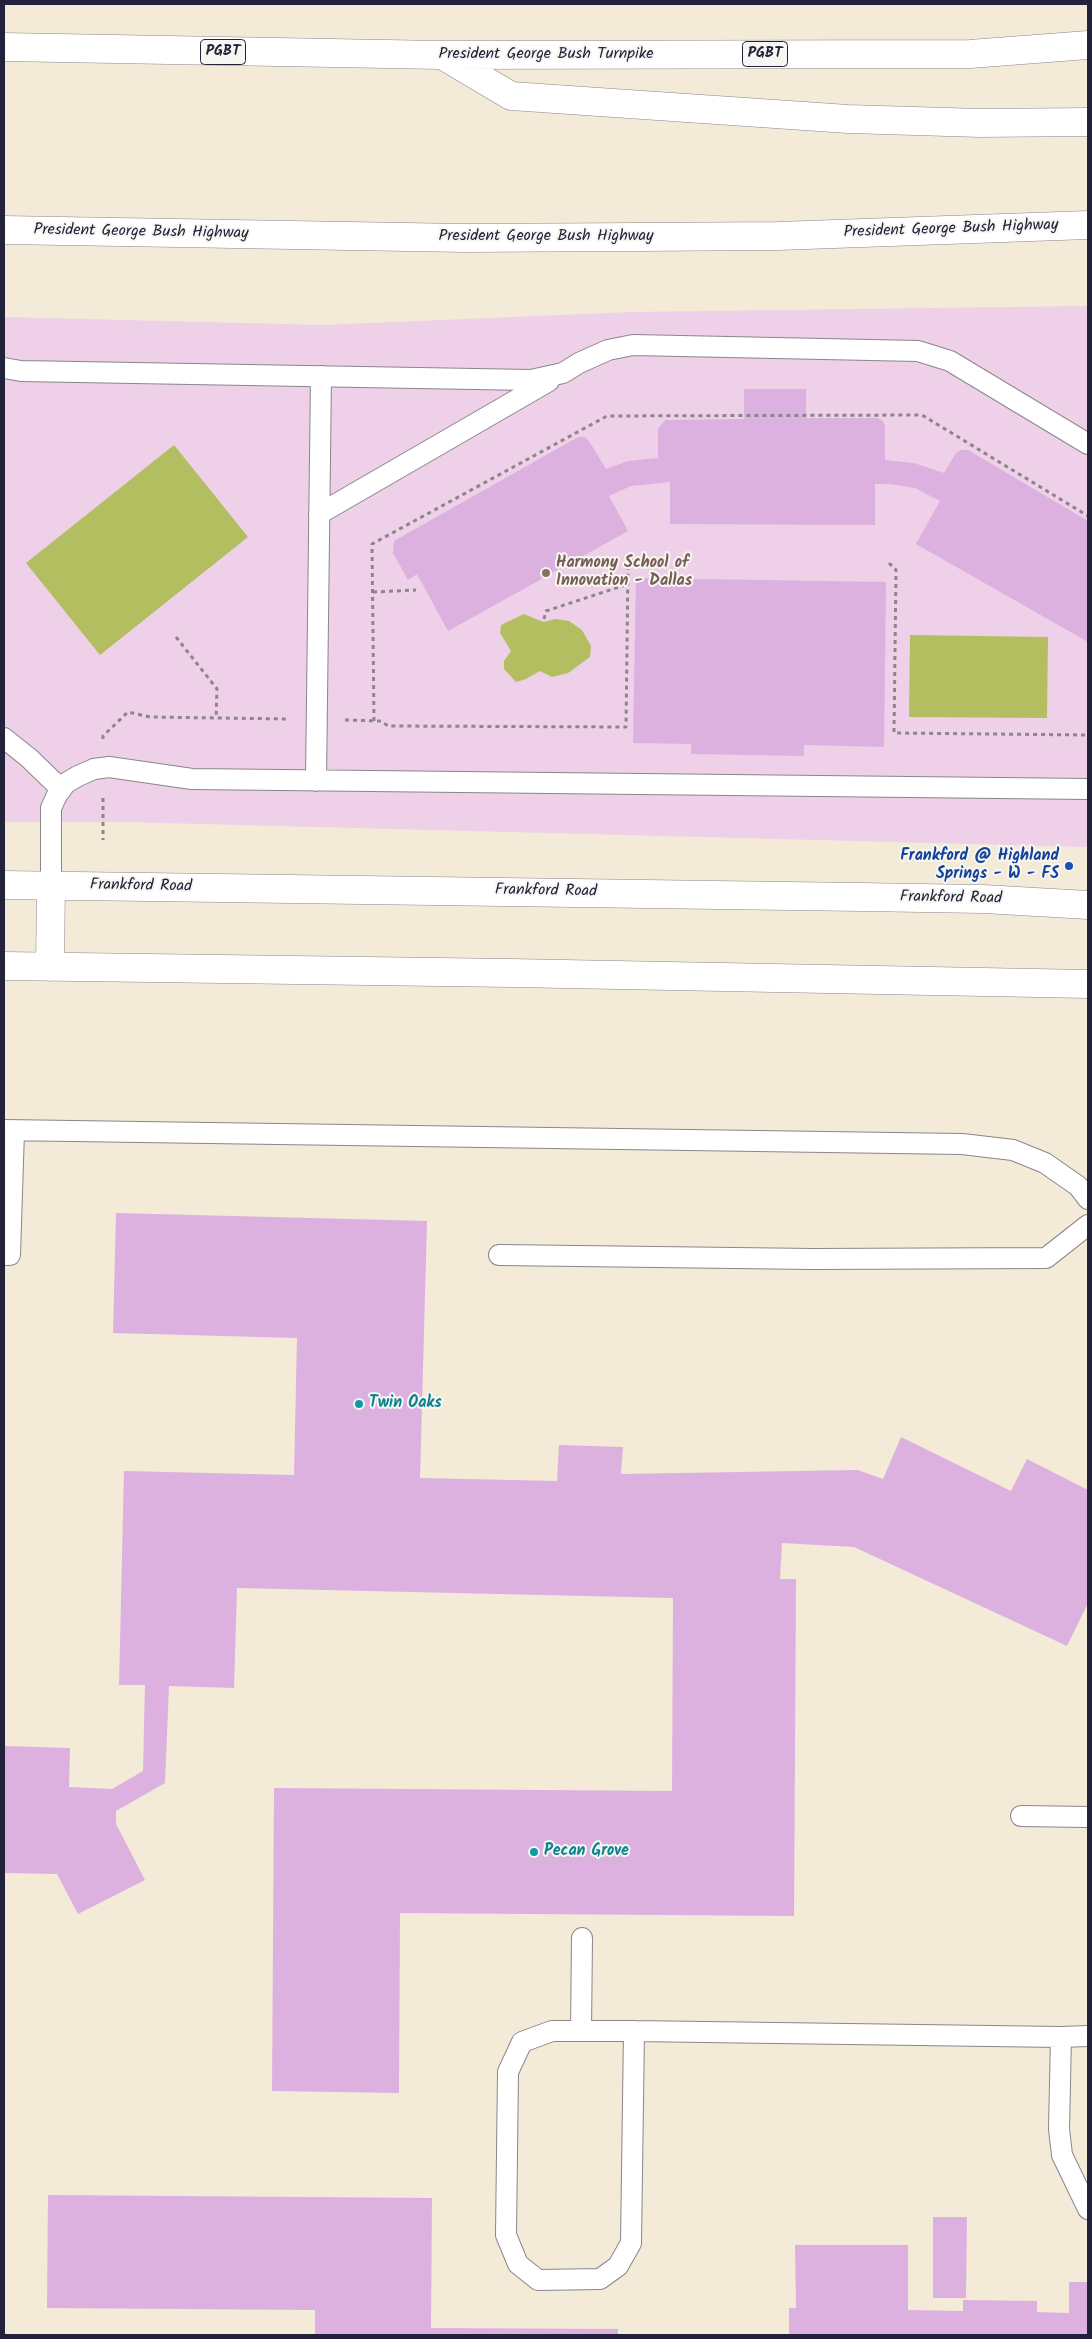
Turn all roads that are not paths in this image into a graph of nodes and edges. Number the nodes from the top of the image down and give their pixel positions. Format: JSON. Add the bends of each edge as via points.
{"nodes":[{"id":1,"x":1088,"y":45,"type":"edge"},
{"id":2,"x":4,"y":46,"type":"edge"},
{"id":3,"x":441,"y":55,"type":"junction"},
{"id":4,"x":1088,"y":122,"type":"edge"},
{"id":5,"x":1088,"y":225,"type":"edge"},
{"id":6,"x":4,"y":230,"type":"edge"},
{"id":7,"x":4,"y":368,"type":"edge"},
{"id":8,"x":563,"y":373,"type":"junction"},
{"id":9,"x":321,"y":376,"type":"junction"},
{"id":10,"x":1088,"y":444,"type":"edge"},
{"id":11,"x":319,"y":514,"type":"junction"},
{"id":12,"x":4,"y":738,"type":"edge"},
{"id":13,"x":316,"y":781,"type":"junction"},
{"id":14,"x":1088,"y":789,"type":"edge"},
{"id":15,"x":61,"y":790,"type":"junction"},
{"id":16,"x":4,"y":885,"type":"edge"},
{"id":17,"x":51,"y":886,"type":"junction"},
{"id":18,"x":1088,"y":905,"type":"edge"},
{"id":19,"x":4,"y":966,"type":"edge"},
{"id":20,"x":50,"y":967,"type":"junction"},
{"id":21,"x":1088,"y":984,"type":"edge"},
{"id":22,"x":9,"y":1131,"type":"edge"},
{"id":23,"x":1088,"y":1199,"type":"edge"},
{"id":24,"x":1088,"y":1226,"type":"edge"},
{"id":25,"x":4,"y":1255,"type":"edge"},
{"id":26,"x":499,"y":1255,"type":"dead end"},
{"id":27,"x":1021,"y":1816,"type":"dead end"},
{"id":28,"x":1088,"y":1817,"type":"edge"},
{"id":29,"x":582,"y":1938,"type":"dead end"},
{"id":30,"x":581,"y":2030,"type":"junction"},
{"id":31,"x":634,"y":2031,"type":"junction"},
{"id":32,"x":1060,"y":2036,"type":"junction"},
{"id":33,"x":1088,"y":2036,"type":"edge"},
{"id":34,"x":1088,"y":2209,"type":"edge"}],
"edges":[{"from":1,"to":3,"type":"main road","name":"President George Bush Turnpike","number":"PGBT","via":[[970,54]]},
{"from":2,"to":3,"type":"main road","name":"President George Bush Turnpike","number":"PGBT"},
{"from":3,"to":4,"type":"main road","via":[[511,96],[839,118]]},
{"from":5,"to":6,"type":"main road","name":"President George Bush Highway","via":[[788,236],[446,238]]},
{"from":7,"to":9,"type":"lane","via":[[21,371]]},
{"from":8,"to":9,"type":"lane","via":[[531,380]]},
{"from":8,"to":10,"type":"lane","via":[[608,350],[633,345],[918,350],[950,361]]},
{"from":8,"to":11,"type":"lane"},
{"from":9,"to":11,"type":"lane"},
{"from":11,"to":13,"type":"lane"},
{"from":12,"to":15,"type":"lane"},
{"from":13,"to":14,"type":"lane"},
{"from":13,"to":15,"type":"lane","via":[[192,779],[109,767],[78,776]]},
{"from":15,"to":17,"type":"lane","via":[[51,808]]},
{"from":16,"to":17,"type":"main road","name":"Frankford Road"},
{"from":17,"to":18,"type":"main road","name":"Frankford Road","via":[[983,899]]},
{"from":17,"to":20,"type":"main road"},
{"from":19,"to":20,"type":"main road"},
{"from":20,"to":21,"type":"main road","via":[[512,972]]},
{"from":22,"to":23,"type":"lane","via":[[962,1144],[1013,1150],[1045,1163],[1078,1186]]},
{"from":22,"to":25,"type":"lane","via":[[10,1255]]},
{"from":24,"to":26,"type":"lane","via":[[1046,1258]]},
{"from":27,"to":28,"type":"lane"},
{"from":29,"to":30,"type":"lane"},
{"from":30,"to":31,"type":"lane"},
{"from":30,"to":31,"type":"lane","via":[[552,2030],[522,2042],[508,2072],[506,2234],[518,2264],[538,2280],[600,2279],[618,2266],[631,2244]]},
{"from":31,"to":32,"type":"lane"},
{"from":32,"to":33,"type":"lane"},
{"from":32,"to":34,"type":"lane","via":[[1058,2129],[1062,2155]]}]}
